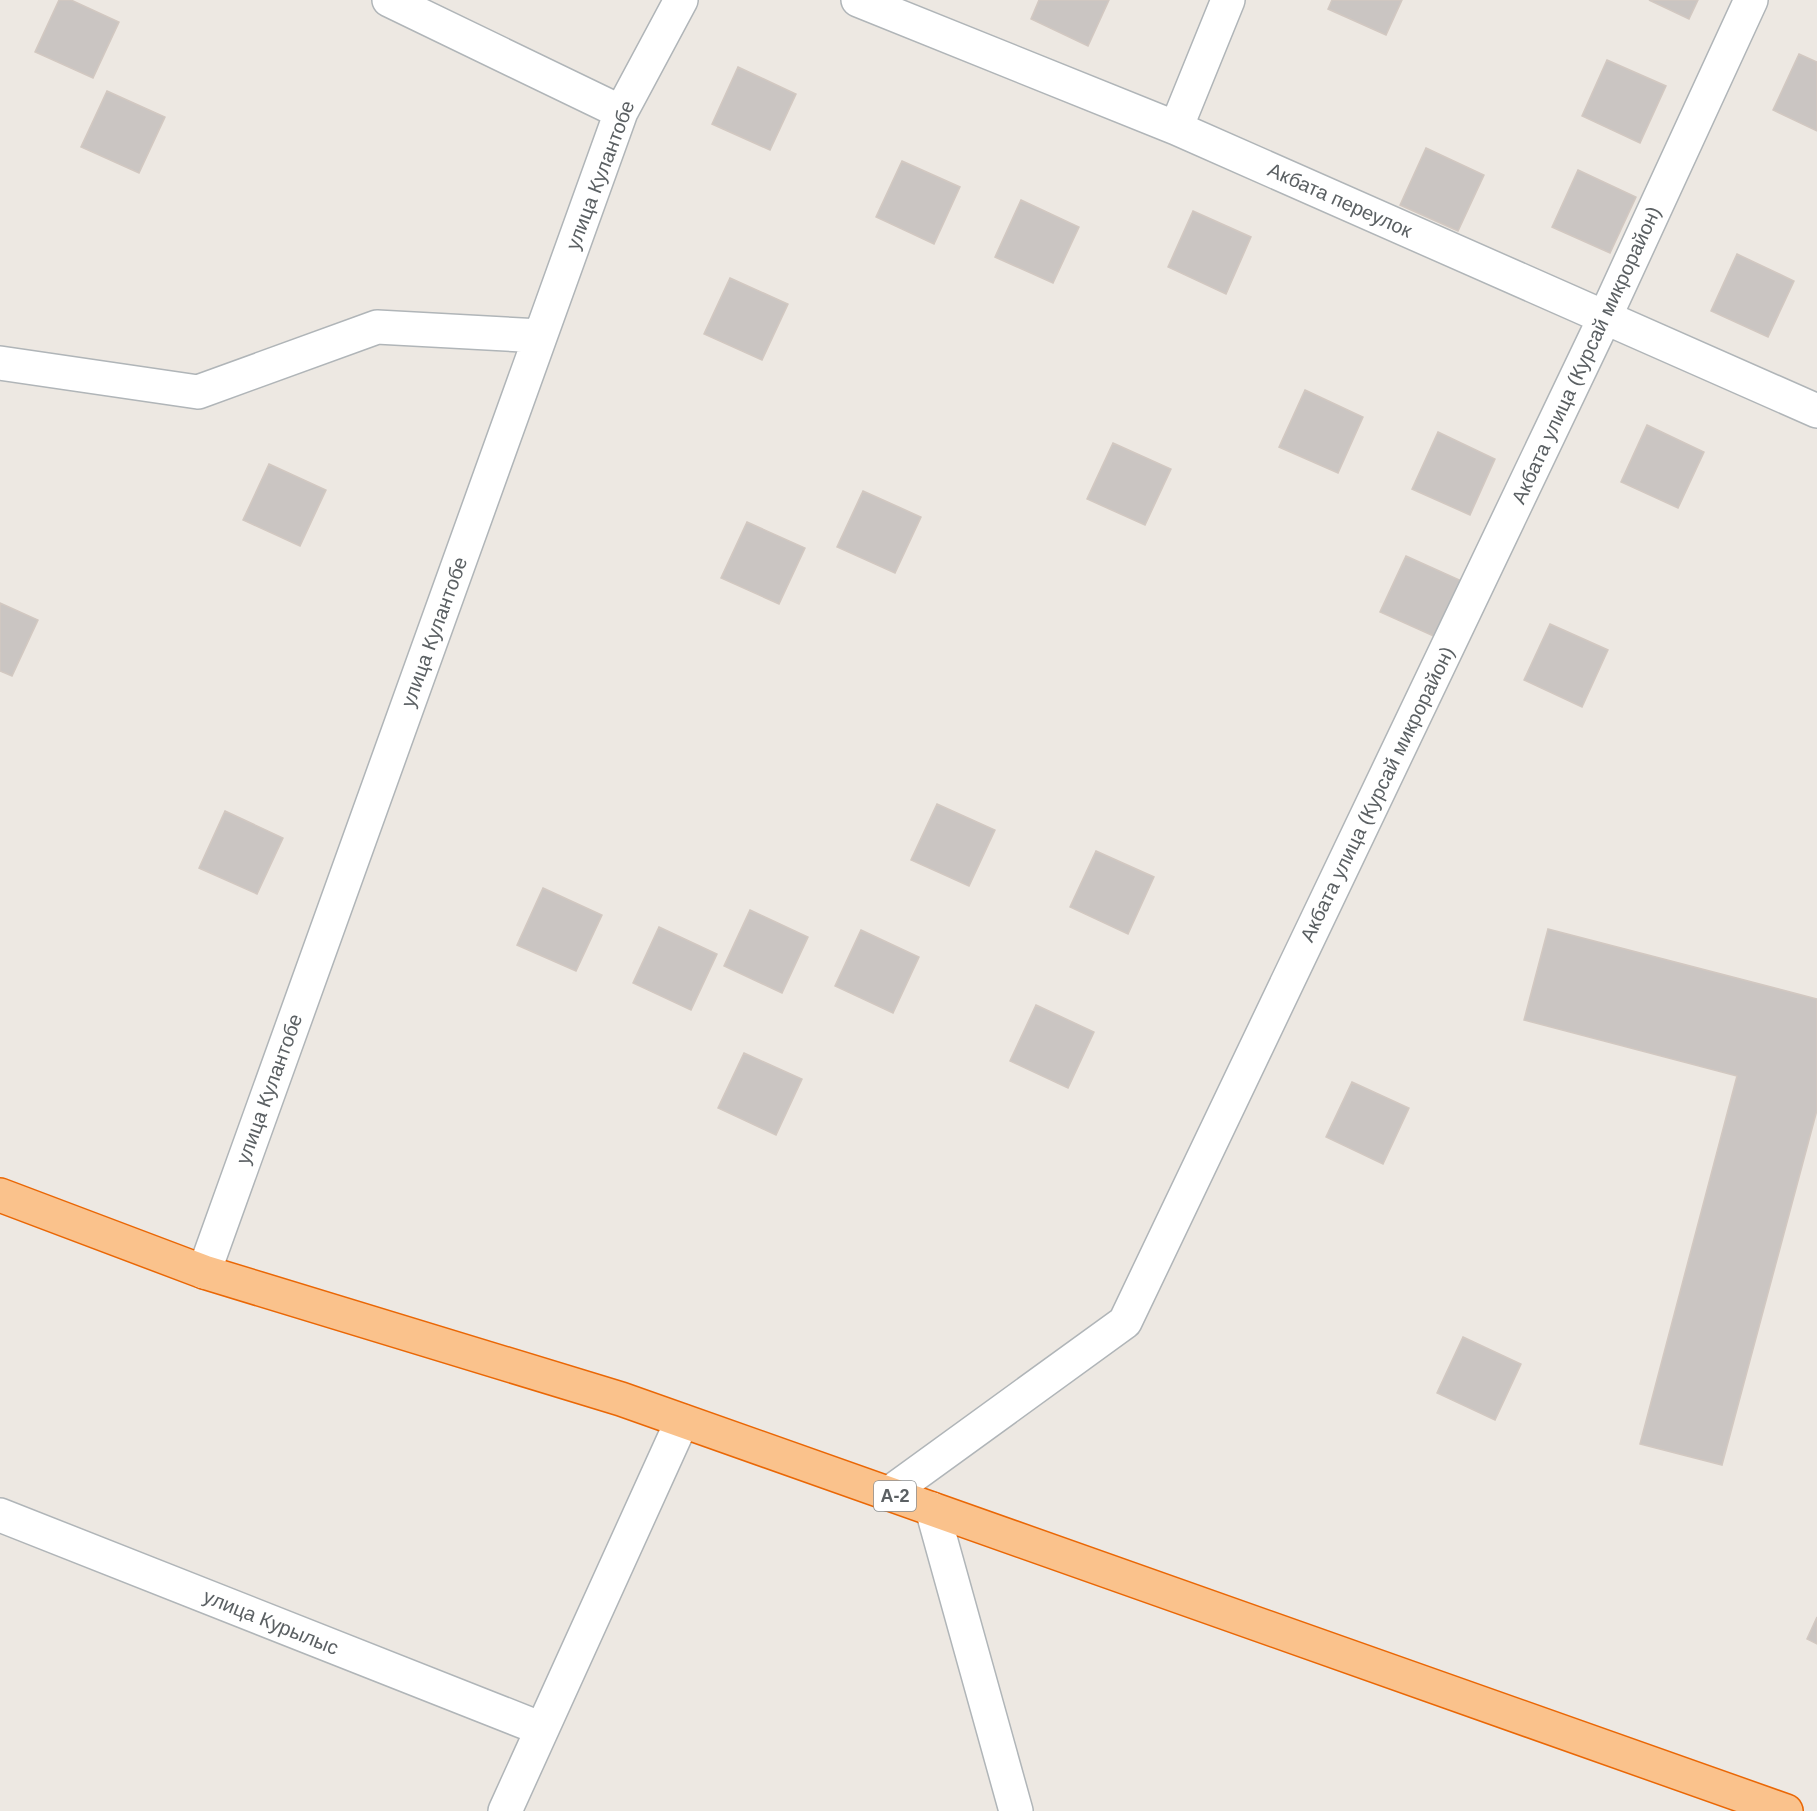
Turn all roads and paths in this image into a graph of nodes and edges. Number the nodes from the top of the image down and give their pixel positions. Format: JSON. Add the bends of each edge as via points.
{"nodes":[{"id":1,"x":389,"y":0,"type":"edge"},
{"id":2,"x":681,"y":0,"type":"edge"},
{"id":3,"x":858,"y":0,"type":"edge"},
{"id":4,"x":1228,"y":0,"type":"edge"},
{"id":5,"x":1751,"y":0,"type":"edge"},
{"id":6,"x":621,"y":112,"type":"junction"},
{"id":7,"x":1176,"y":128,"type":"junction"},
{"id":8,"x":1605,"y":317,"type":"junction"},
{"id":9,"x":540,"y":336,"type":"junction"},
{"id":10,"x":0,"y":363,"type":"edge"},
{"id":11,"x":1817,"y":411,"type":"edge"},
{"id":12,"x":0,"y":1195,"type":"edge"},
{"id":13,"x":204,"y":1272,"type":"junction"},
{"id":14,"x":682,"y":1421,"type":"junction"},
{"id":15,"x":888,"y":1494,"type":"junction"},
{"id":16,"x":932,"y":1509,"type":"junction"},
{"id":17,"x":0,"y":1515,"type":"edge"},
{"id":18,"x":542,"y":1729,"type":"junction"},
{"id":19,"x":505,"y":1811,"type":"edge"},
{"id":20,"x":1016,"y":1811,"type":"edge"},
{"id":21,"x":1786,"y":1811,"type":"edge"}],
"edges":[{"from":1,"to":6,"type":"street"},
{"from":2,"to":6,"type":"street","name":"улица Кулантобе"},
{"from":3,"to":7,"type":"street","name":"Акбата переулок"},
{"from":4,"to":7,"type":"street"},
{"from":5,"to":8,"type":"street","name":"Акбата улица (Курсай микрорайон)"},
{"from":6,"to":9,"type":"street","name":"улица Кулантобе"},
{"from":7,"to":8,"type":"street","name":"Акбата переулок"},
{"from":8,"to":11,"type":"street","name":"Акбата переулок"},
{"from":8,"to":15,"type":"street","name":"Акбата улица (Курсай микрорайон)","via":[[1125,1322]]},
{"from":9,"to":10,"type":"street","via":[[377,327],[198,393]]},
{"from":9,"to":13,"type":"street","name":"улица Кулантобе"},
{"from":12,"to":13,"type":"highway","number":"A-2"},
{"from":13,"to":14,"type":"highway","number":"A-2"},
{"from":14,"to":15,"type":"highway","number":"A-2"},
{"from":14,"to":18,"type":"street"},
{"from":15,"to":16,"type":"highway","number":"A-2"},
{"from":16,"to":20,"type":"street"},
{"from":16,"to":21,"type":"highway","number":"A-2"},
{"from":17,"to":18,"type":"street","name":"улица Курылыс"},
{"from":18,"to":19,"type":"street"}]}
